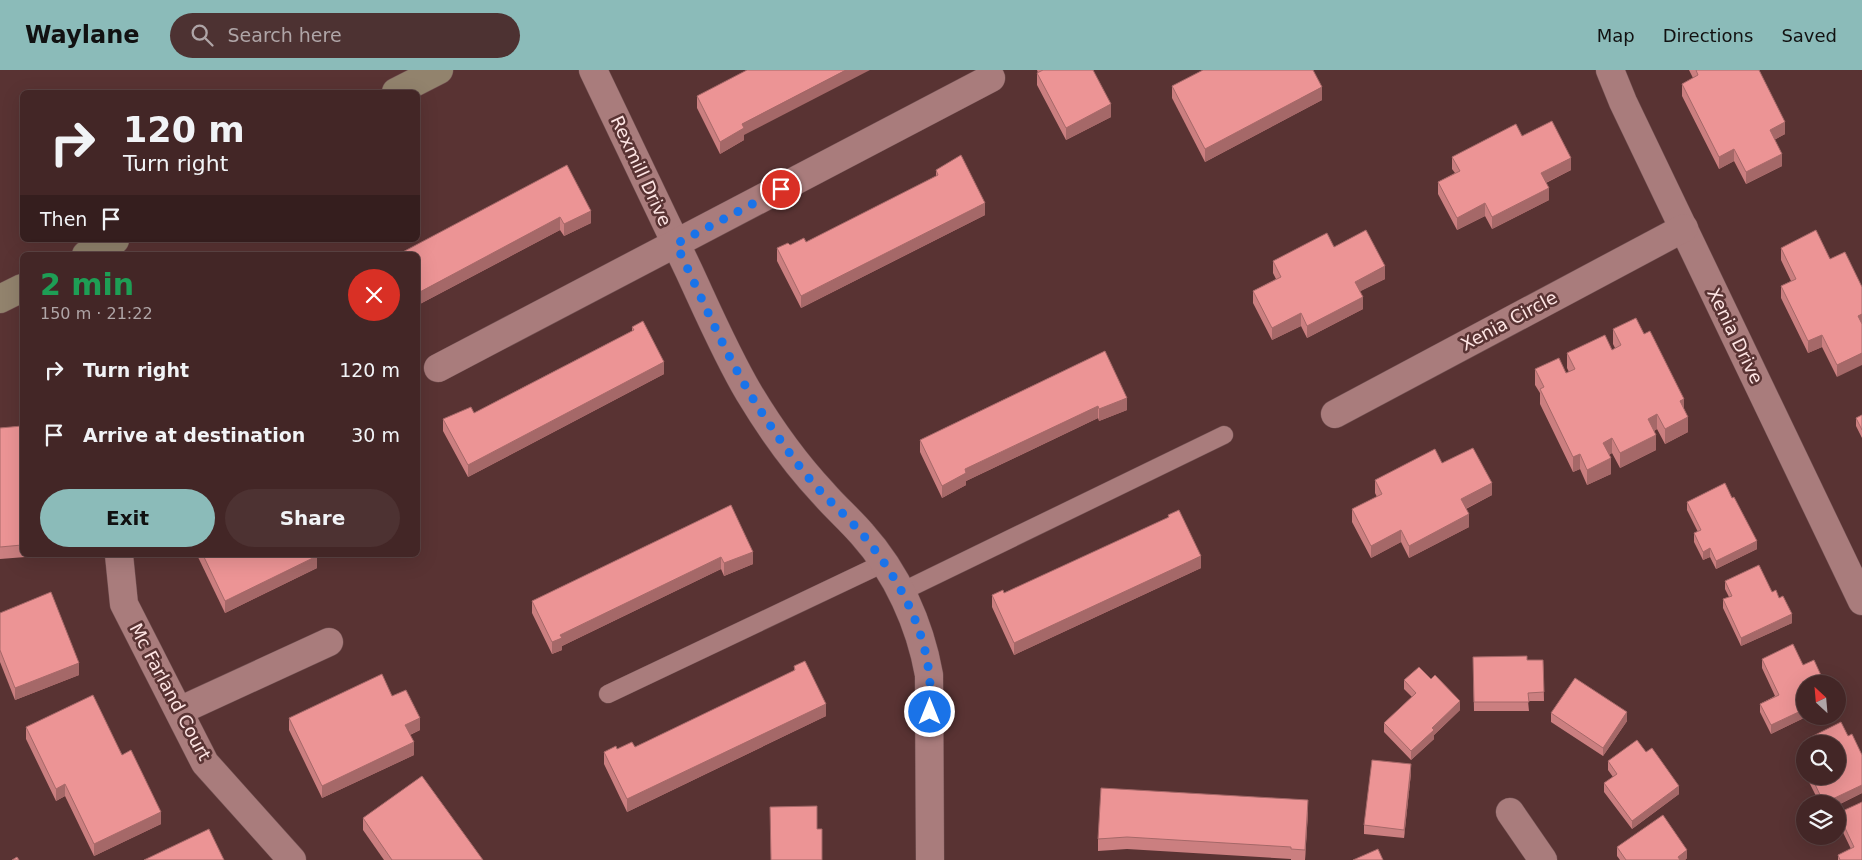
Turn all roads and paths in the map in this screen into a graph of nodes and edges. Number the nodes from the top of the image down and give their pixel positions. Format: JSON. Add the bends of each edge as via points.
{"nodes":[{"id":1,"x":439,"y":70,"type":"edge"},
{"id":2,"x":593,"y":70,"type":"edge"},
{"id":3,"x":1610,"y":70,"type":"edge"},
{"id":4,"x":991,"y":78,"type":"dead end"},
{"id":5,"x":400,"y":90,"type":"edge"},
{"id":6,"x":1684,"y":228,"type":"junction"},
{"id":7,"x":111,"y":242,"type":"edge"},
{"id":8,"x":676,"y":244,"type":"junction"},
{"id":9,"x":92,"y":252,"type":"edge"},
{"id":10,"x":20,"y":289,"type":"edge"},
{"id":11,"x":0,"y":300,"type":"edge"},
{"id":12,"x":438,"y":368,"type":"dead end"},
{"id":13,"x":1335,"y":414,"type":"dead end"},
{"id":14,"x":1224,"y":435,"type":"dead end"},
{"id":15,"x":119,"y":557,"type":"edge"},
{"id":16,"x":884,"y":563,"type":"junction"},
{"id":17,"x":901,"y":592,"type":"junction"},
{"id":18,"x":1862,"y":601,"type":"edge"},
{"id":19,"x":329,"y":642,"type":"dead end"},
{"id":20,"x":608,"y":694,"type":"dead end"},
{"id":21,"x":178,"y":711,"type":"junction"},
{"id":22,"x":1510,"y":812,"type":"dead end"},
{"id":23,"x":292,"y":860,"type":"edge"},
{"id":24,"x":930,"y":860,"type":"edge"},
{"id":25,"x":1543,"y":860,"type":"edge"}],
"edges":[{"from":1,"to":5,"type":"main road"},
{"from":2,"to":8,"type":"street","name":"Rexmill Drive"},
{"from":3,"to":6,"type":"street","name":"Xenia Drive"},
{"from":4,"to":8,"type":"street"},
{"from":6,"to":13,"type":"street","name":"Xenia Circle"},
{"from":6,"to":18,"type":"street","name":"Xenia Drive"},
{"from":7,"to":9,"type":"main road"},
{"from":8,"to":12,"type":"street"},
{"from":8,"to":16,"type":"street","name":"Rexmill Drive","via":[[749,393],[806,473]]},
{"from":10,"to":11,"type":"main road"},
{"from":14,"to":17,"type":"lane"},
{"from":15,"to":21,"type":"street","name":"Mc Farland Court","via":[[124,604]]},
{"from":16,"to":17,"type":"street","name":"Rexmill Drive"},
{"from":16,"to":20,"type":"lane"},
{"from":17,"to":24,"type":"street","name":"Rexmill Drive","via":[[914,619],[930,675]]},
{"from":19,"to":21,"type":"street"},
{"from":21,"to":23,"type":"street","name":"Mc Farland Court","via":[[205,763]]},
{"from":22,"to":25,"type":"street"}]}
